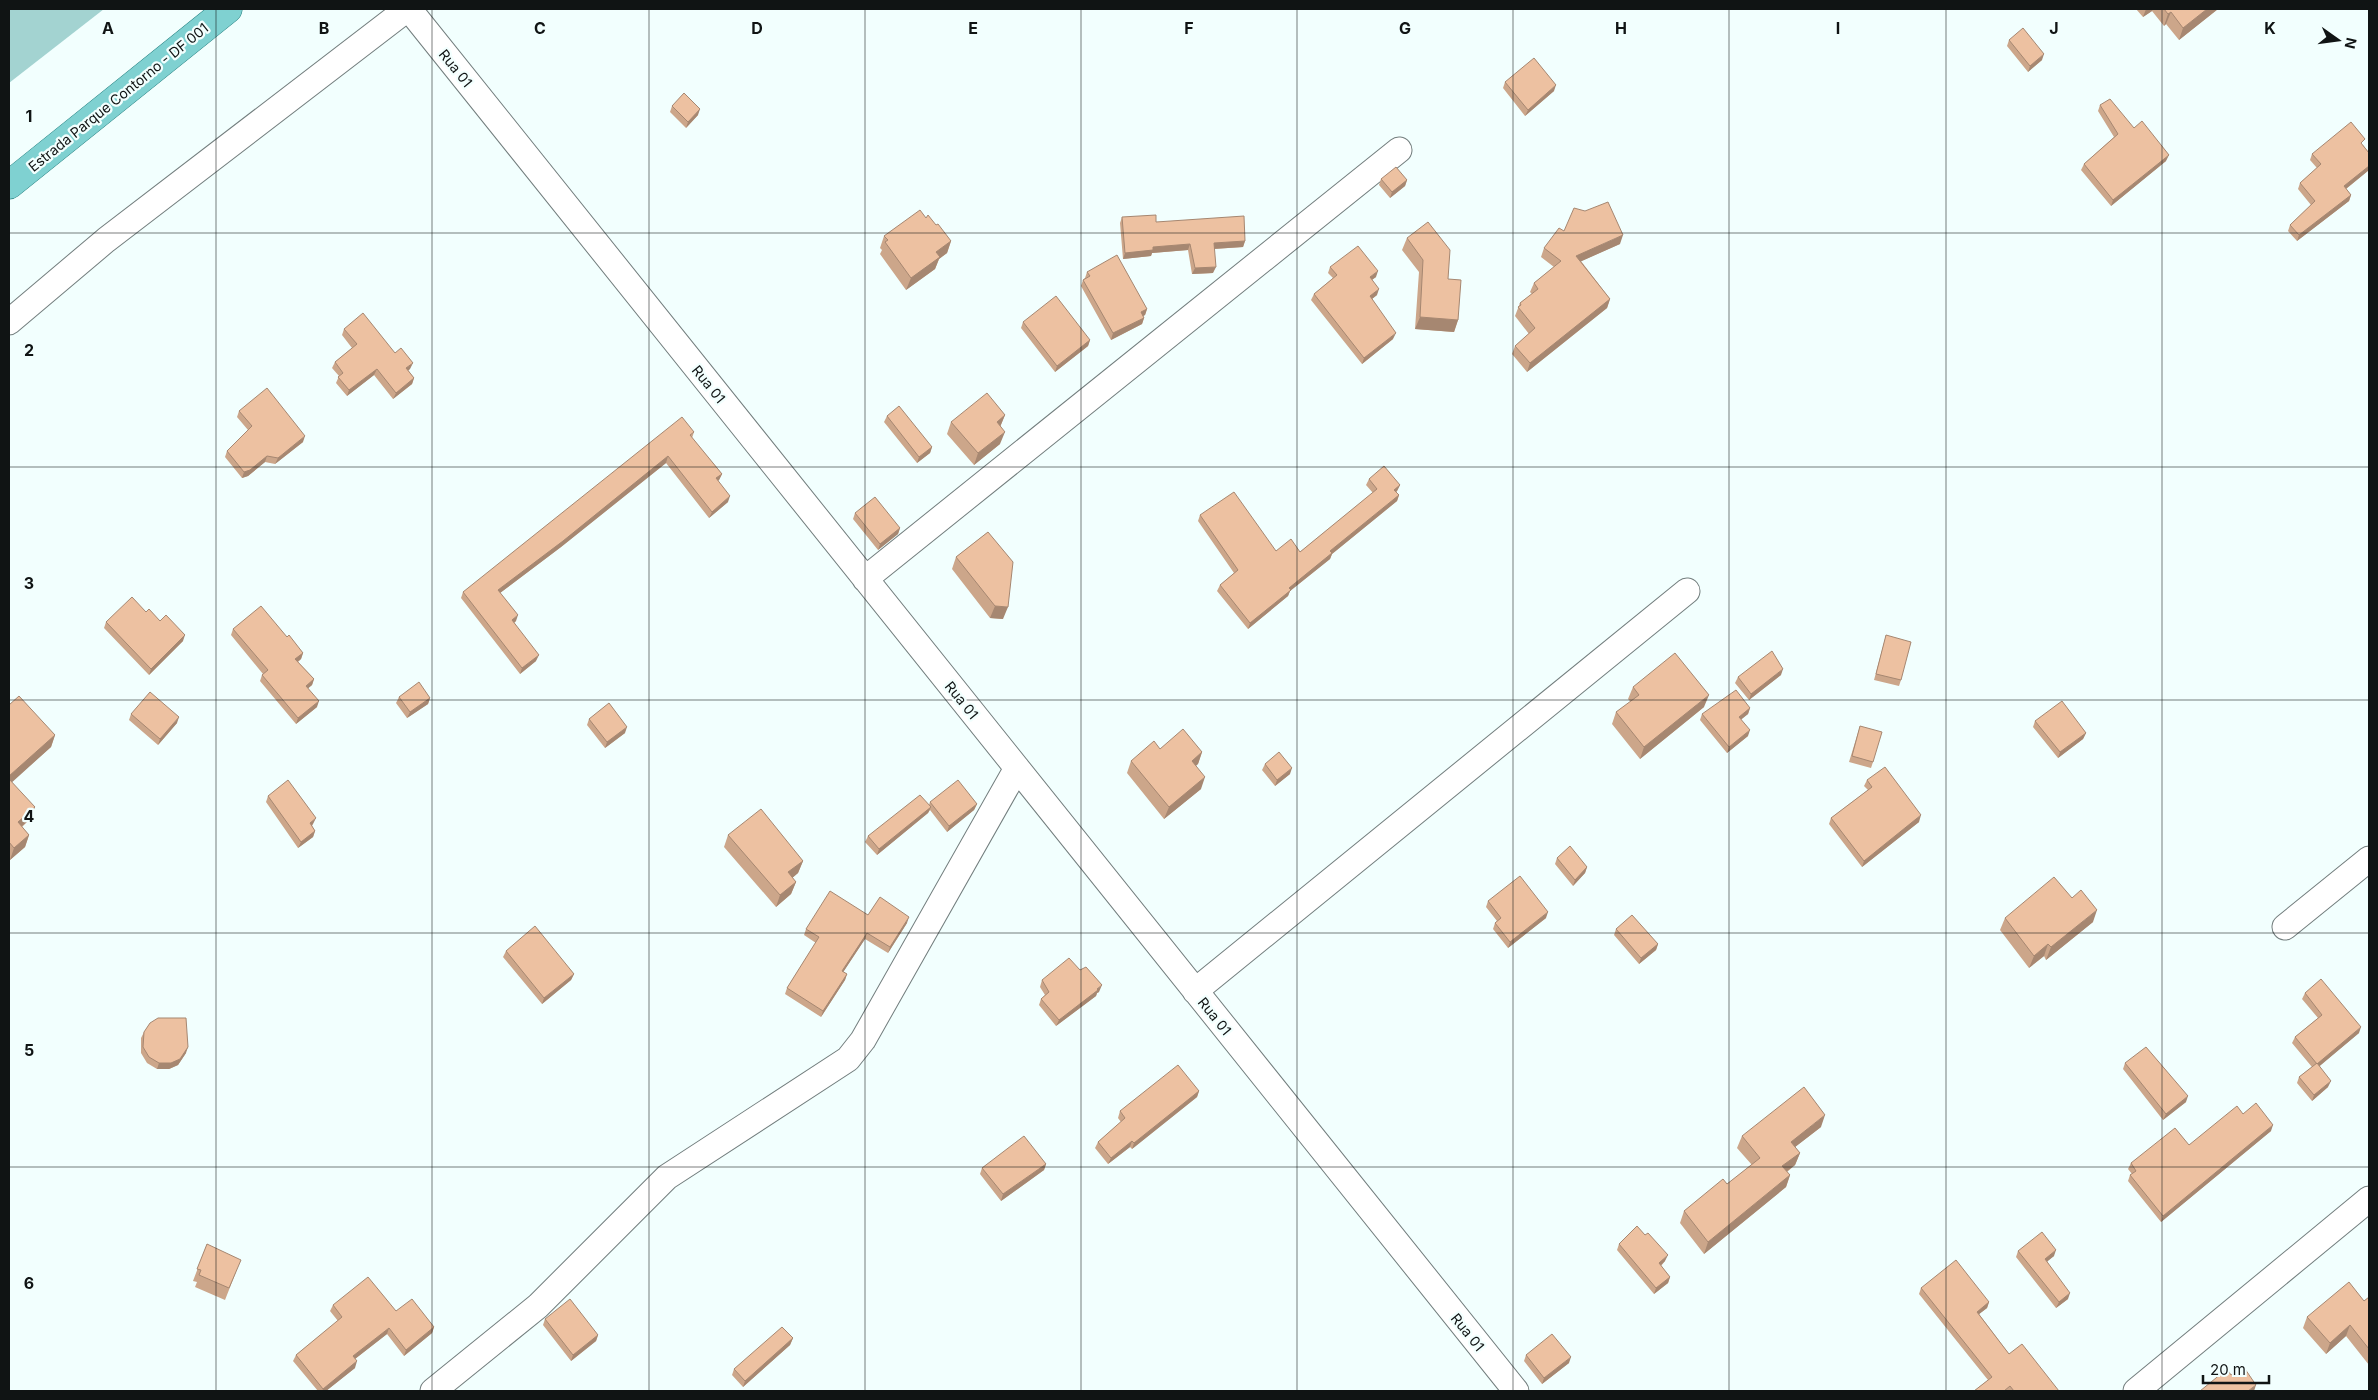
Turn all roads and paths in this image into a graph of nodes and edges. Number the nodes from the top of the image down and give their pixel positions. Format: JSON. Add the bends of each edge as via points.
{"nodes":[{"id":1,"x":228,"y":9,"type":"edge"},
{"id":2,"x":408,"y":9,"type":"edge"},
{"id":3,"x":1399,"y":150,"type":"dead end"},
{"id":4,"x":9,"y":185,"type":"edge"},
{"id":5,"x":9,"y":322,"type":"edge"},
{"id":6,"x":865,"y":579,"type":"junction"},
{"id":7,"x":1687,"y":591,"type":"dead end"},
{"id":8,"x":1017,"y":768,"type":"junction"},
{"id":9,"x":2369,"y":859,"type":"edge"},
{"id":10,"x":2285,"y":927,"type":"dead end"},
{"id":11,"x":1195,"y":991,"type":"junction"},
{"id":12,"x":2369,"y":1198,"type":"edge"},
{"id":13,"x":433,"y":1391,"type":"edge"},
{"id":14,"x":1516,"y":1391,"type":"edge"},
{"id":15,"x":2136,"y":1391,"type":"edge"}],
"edges":[{"from":1,"to":4,"type":"main road","name":"Estrada Parque Contorno - DF 001"},
{"from":2,"to":5,"type":"street","via":[[106,240]]},
{"from":2,"to":6,"type":"street","name":"Rua 01"},
{"from":3,"to":6,"type":"street"},
{"from":6,"to":8,"type":"street","name":"Rua 01"},
{"from":7,"to":11,"type":"street"},
{"from":8,"to":11,"type":"street","name":"Rua 01"},
{"from":8,"to":13,"type":"street","via":[[863,1040],[848,1059],[666,1177],[538,1306]]},
{"from":9,"to":10,"type":"street"},
{"from":11,"to":14,"type":"street","name":"Rua 01"},
{"from":12,"to":15,"type":"street"}]}
